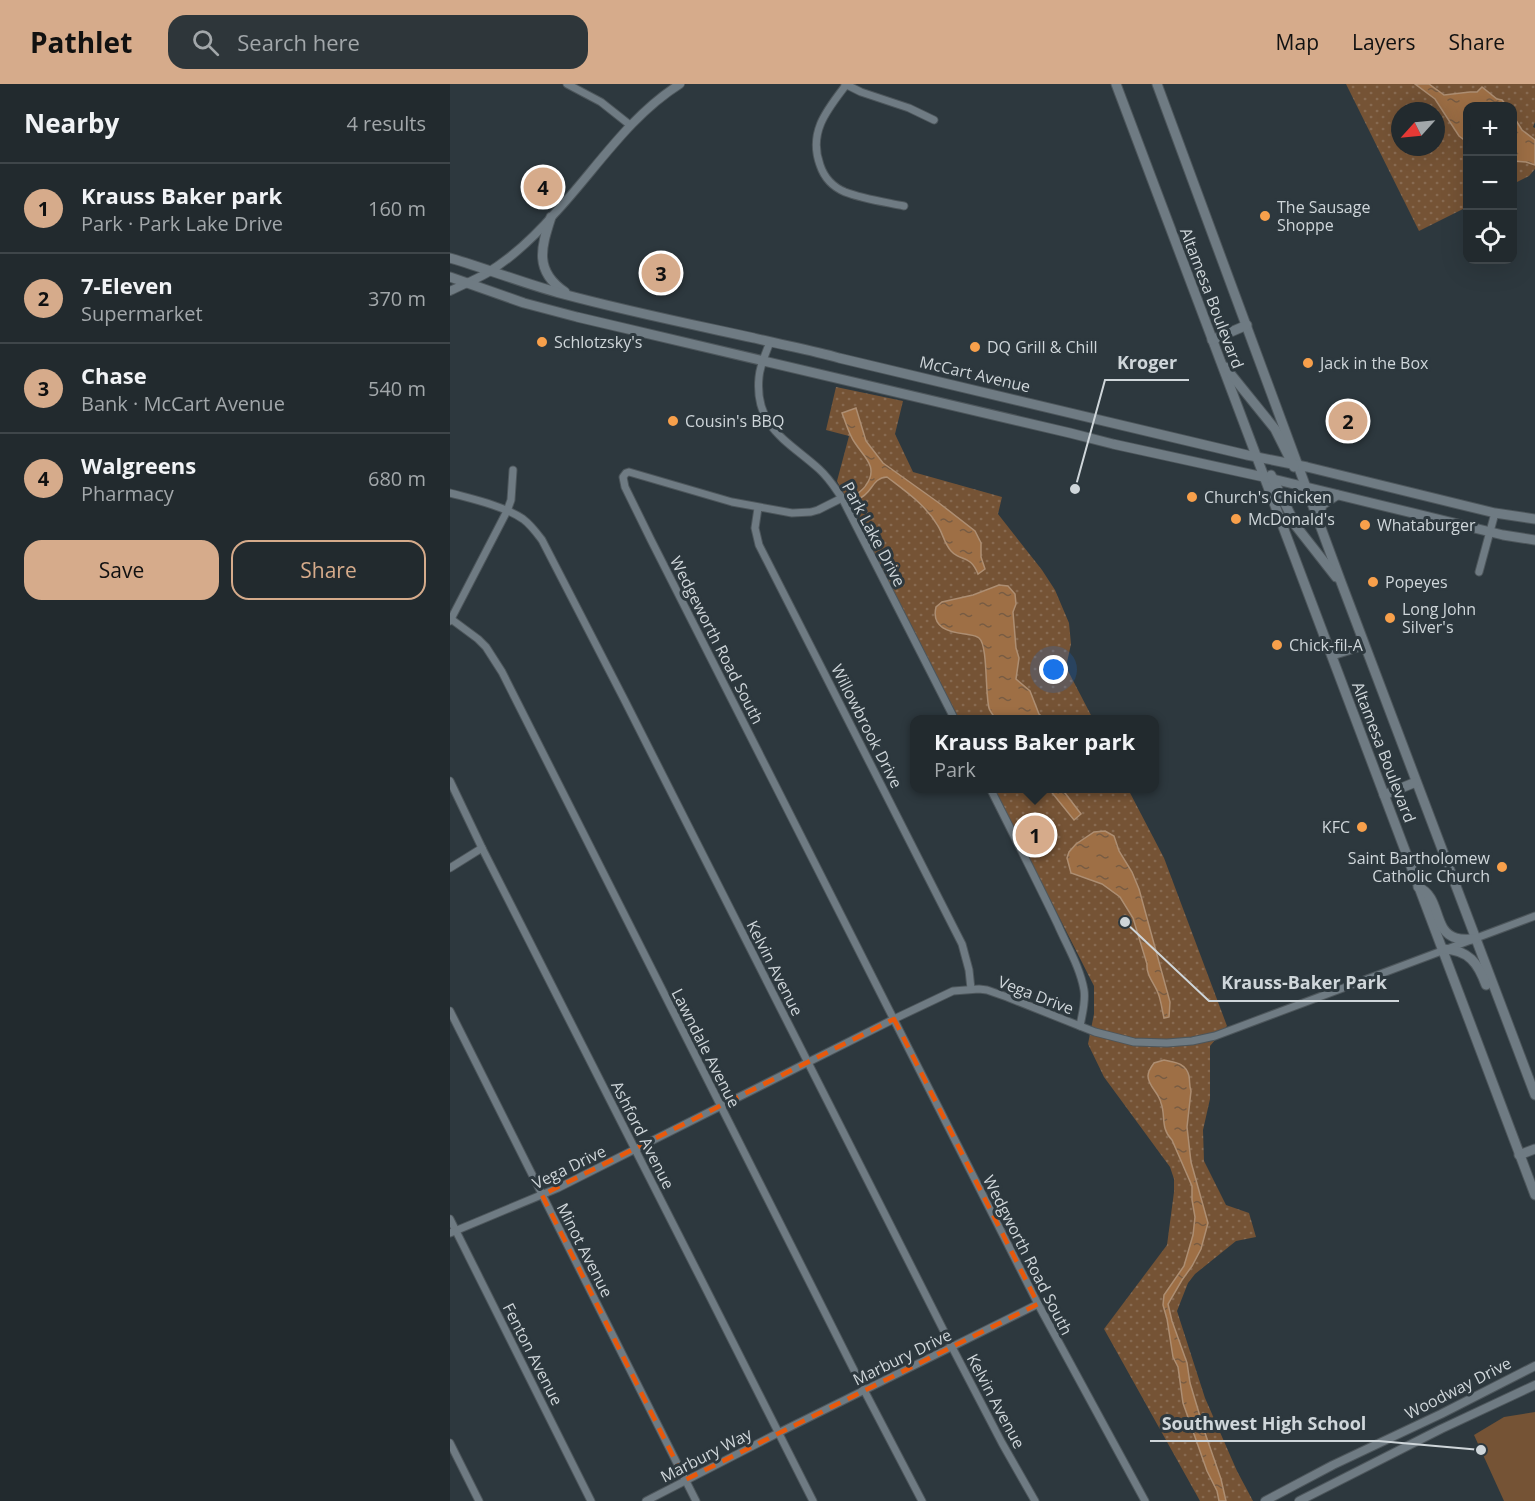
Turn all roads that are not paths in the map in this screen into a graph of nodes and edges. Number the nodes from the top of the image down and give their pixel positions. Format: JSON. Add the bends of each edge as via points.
{"nodes":[{"id":1,"x":567,"y":84,"type":"edge"},
{"id":2,"x":680,"y":84,"type":"edge"},
{"id":3,"x":845,"y":84,"type":"edge"},
{"id":4,"x":1116,"y":84,"type":"edge"},
{"id":5,"x":1157,"y":84,"type":"edge"},
{"id":6,"x":934,"y":120,"type":"dead end"},
{"id":7,"x":630,"y":125,"type":"junction"},
{"id":8,"x":904,"y":206,"type":"dead end"},
{"id":9,"x":551,"y":218,"type":"junction"},
{"id":10,"x":450,"y":258,"type":"edge"},
{"id":11,"x":490,"y":270,"type":"junction"},
{"id":12,"x":450,"y":278,"type":"edge"},
{"id":13,"x":467,"y":283,"type":"junction"},
{"id":14,"x":450,"y":291,"type":"edge"},
{"id":15,"x":572,"y":296,"type":"junction"},
{"id":16,"x":640,"y":312,"type":"junction"},
{"id":17,"x":1247,"y":325,"type":"junction"},
{"id":18,"x":636,"y":331,"type":"junction"},
{"id":19,"x":1212,"y":340,"type":"junction"},
{"id":20,"x":770,"y":342,"type":"junction"},
{"id":21,"x":763,"y":360,"type":"junction"},
{"id":22,"x":1220,"y":361,"type":"junction"},
{"id":23,"x":982,"y":391,"type":"junction"},
{"id":24,"x":974,"y":410,"type":"junction"},
{"id":25,"x":1119,"y":424,"type":"junction"},
{"id":26,"x":1113,"y":444,"type":"junction"},
{"id":27,"x":1256,"y":457,"type":"junction"},
{"id":28,"x":1295,"y":465,"type":"junction"},
{"id":29,"x":513,"y":470,"type":"dead end"},
{"id":30,"x":1269,"y":478,"type":"junction"},
{"id":31,"x":1306,"y":488,"type":"junction"},
{"id":32,"x":450,"y":493,"type":"edge"},
{"id":33,"x":1337,"y":495,"type":"junction"},
{"id":34,"x":842,"y":498,"type":"junction"},
{"id":35,"x":758,"y":508,"type":"junction"},
{"id":36,"x":507,"y":511,"type":"junction"},
{"id":37,"x":1494,"y":513,"type":"junction"},
{"id":38,"x":1535,"y":519,"type":"edge"},
{"id":39,"x":1318,"y":521,"type":"junction"},
{"id":40,"x":1490,"y":532,"type":"junction"},
{"id":41,"x":1535,"y":540,"type":"edge"},
{"id":42,"x":1479,"y":573,"type":"dead end"},
{"id":43,"x":1341,"y":582,"type":"junction"},
{"id":44,"x":451,"y":620,"type":"edge"},
{"id":45,"x":1364,"y":645,"type":"junction"},
{"id":46,"x":1332,"y":655,"type":"junction"},
{"id":47,"x":952,"y":715,"type":"edge"},
{"id":48,"x":450,"y":781,"type":"edge"},
{"id":49,"x":1416,"y":782,"type":"junction"},
{"id":50,"x":992,"y":793,"type":"edge"},
{"id":51,"x":1384,"y":795,"type":"junction"},
{"id":52,"x":482,"y":848,"type":"junction"},
{"id":53,"x":450,"y":868,"type":"edge"},
{"id":54,"x":1418,"y":887,"type":"junction"},
{"id":55,"x":1535,"y":916,"type":"edge"},
{"id":56,"x":1475,"y":939,"type":"junction"},
{"id":57,"x":1443,"y":949,"type":"junction"},
{"id":58,"x":971,"y":989,"type":"junction"},
{"id":59,"x":1502,"y":1010,"type":"junction"},
{"id":60,"x":450,"y":1011,"type":"edge"},
{"id":61,"x":894,"y":1019,"type":"junction"},
{"id":62,"x":1080,"y":1026,"type":"junction"},
{"id":63,"x":807,"y":1063,"type":"junction"},
{"id":64,"x":1535,"y":1095,"type":"edge"},
{"id":65,"x":720,"y":1106,"type":"junction"},
{"id":66,"x":634,"y":1149,"type":"junction"},
{"id":67,"x":1535,"y":1149,"type":"edge"},
{"id":68,"x":1519,"y":1155,"type":"junction"},
{"id":69,"x":542,"y":1195,"type":"junction"},
{"id":70,"x":1535,"y":1195,"type":"edge"},
{"id":71,"x":450,"y":1219,"type":"edge"},
{"id":72,"x":453,"y":1231,"type":"edge"},
{"id":73,"x":1038,"y":1304,"type":"junction"},
{"id":74,"x":952,"y":1347,"type":"junction"},
{"id":75,"x":1535,"y":1366,"type":"edge"},
{"id":76,"x":1515,"y":1376,"type":"junction"},
{"id":77,"x":1535,"y":1385,"type":"edge"},
{"id":78,"x":864,"y":1390,"type":"junction"},
{"id":79,"x":1523,"y":1391,"type":"junction"},
{"id":80,"x":778,"y":1433,"type":"junction"},
{"id":81,"x":450,"y":1443,"type":"edge"},
{"id":82,"x":685,"y":1480,"type":"junction"},
{"id":83,"x":479,"y":1501,"type":"edge"},
{"id":84,"x":591,"y":1501,"type":"edge"},
{"id":85,"x":646,"y":1501,"type":"edge"},
{"id":86,"x":696,"y":1501,"type":"edge"},
{"id":87,"x":813,"y":1501,"type":"edge"},
{"id":88,"x":922,"y":1501,"type":"edge"},
{"id":89,"x":1035,"y":1501,"type":"edge"},
{"id":90,"x":1145,"y":1501,"type":"edge"},
{"id":91,"x":1265,"y":1501,"type":"edge"},
{"id":92,"x":1299,"y":1501,"type":"edge"}],
"edges":[{"from":1,"to":7,"type":"street","via":[[601,102]]},
{"from":2,"to":7,"type":"street"},
{"from":3,"to":6,"type":"street"},
{"from":3,"to":8,"type":"street","via":[[818,130],[816,155],[822,171],[834,186],[844,191]]},
{"from":4,"to":19,"type":"main road","name":"Altamesa Boulevard"},
{"from":5,"to":17,"type":"main road","name":"Altamesa Boulevard"},
{"from":7,"to":9,"type":"street"},
{"from":9,"to":11,"type":"street"},
{"from":9,"to":15,"type":"main road","via":[[543,243],[543,262],[548,277]]},
{"from":10,"to":11,"type":"main road","name":"McCart Avenue"},
{"from":11,"to":13,"type":"street"},
{"from":11,"to":15,"type":"main road","name":"McCart Avenue"},
{"from":12,"to":13,"type":"main road"},
{"from":13,"to":14,"type":"street"},
{"from":13,"to":18,"type":"main road","via":[[524,303]]},
{"from":15,"to":16,"type":"main road","name":"McCart Avenue"},
{"from":16,"to":18,"type":"main road"},
{"from":16,"to":20,"type":"main road","name":"McCart Avenue"},
{"from":17,"to":19,"type":"main road"},
{"from":17,"to":28,"type":"main road","name":"Altamesa Boulevard"},
{"from":18,"to":21,"type":"main road"},
{"from":19,"to":22,"type":"main road","name":"Altamesa Boulevard"},
{"from":20,"to":21,"type":"street","name":"Park Lake Drive"},
{"from":20,"to":23,"type":"main road","name":"McCart Avenue"},
{"from":21,"to":24,"type":"main road"},
{"from":21,"to":34,"type":"street","name":"Park Lake Drive","via":[[758,387],[768,422],[782,440],[829,478]]},
{"from":22,"to":27,"type":"main road","name":"Altamesa Boulevard"},
{"from":22,"to":28,"type":"main road","via":[[1275,429]]},
{"from":23,"to":24,"type":"main road"},
{"from":23,"to":25,"type":"main road","name":"McCart Avenue"},
{"from":24,"to":26,"type":"main road"},
{"from":25,"to":26,"type":"main road"},
{"from":25,"to":27,"type":"main road","name":"McCart Avenue"},
{"from":26,"to":30,"type":"main road"},
{"from":27,"to":28,"type":"main road","name":"McCart Avenue"},
{"from":27,"to":30,"type":"main road","name":"Altamesa Boulevard"},
{"from":28,"to":31,"type":"main road","name":"Altamesa Boulevard"},
{"from":28,"to":37,"type":"main road","name":"McCart Avenue"},
{"from":29,"to":36,"type":"street"},
{"from":30,"to":31,"type":"main road"},
{"from":30,"to":43,"type":"main road","via":[[1296,526]]},
{"from":30,"to":46,"type":"main road","name":"Altamesa Boulevard"},
{"from":31,"to":33,"type":"main road"},
{"from":31,"to":39,"type":"main road","name":"Altamesa Boulevard"},
{"from":32,"to":36,"type":"street","name":"Kelvin Avenue"},
{"from":33,"to":39,"type":"main road","via":[[1322,505]]},
{"from":33,"to":40,"type":"main road"},
{"from":34,"to":35,"type":"street","name":"Wedgeworth Road South","via":[[811,512]]},
{"from":34,"to":47,"type":"street","name":"Park Lake Drive"},
{"from":35,"to":58,"type":"street","name":"Willowbrook Drive","via":[[755,528],[759,545],[962,944]]},
{"from":35,"to":61,"type":"street","name":"Wedgeworth Road South","via":[[629,472],[623,477],[651,540]]},
{"from":36,"to":44,"type":"street"},
{"from":36,"to":63,"type":"street","name":"Kelvin Avenue","via":[[530,525],[542,540]]},
{"from":37,"to":38,"type":"main road","name":"McCart Avenue"},
{"from":37,"to":40,"type":"street"},
{"from":39,"to":43,"type":"main road","name":"Altamesa Boulevard"},
{"from":40,"to":41,"type":"main road"},
{"from":40,"to":42,"type":"street"},
{"from":43,"to":45,"type":"main road","name":"Altamesa Boulevard"},
{"from":44,"to":65,"type":"street","name":"Lawndale Avenue","via":[[486,647],[502,672]]},
{"from":45,"to":46,"type":"main road"},
{"from":45,"to":49,"type":"main road","name":"Altamesa Boulevard"},
{"from":46,"to":51,"type":"main road","name":"Altamesa Boulevard"},
{"from":48,"to":52,"type":"street","name":"Ashford Avenue"},
{"from":49,"to":51,"type":"main road"},
{"from":49,"to":56,"type":"main road","name":"Altamesa Boulevard"},
{"from":50,"to":62,"type":"street","via":[[1082,980]]},
{"from":51,"to":54,"type":"main road","name":"Altamesa Boulevard"},
{"from":52,"to":53,"type":"street"},
{"from":52,"to":66,"type":"street","name":"Ashford Avenue"},
{"from":54,"to":56,"type":"main road","via":[[1429,893],[1448,933],[1454,938]]},
{"from":54,"to":57,"type":"main road","name":"Altamesa Boulevard"},
{"from":55,"to":56,"type":"street","name":"Vega Drive"},
{"from":56,"to":57,"type":"street","name":"Vega Drive"},
{"from":56,"to":59,"type":"main road","name":"Altamesa Boulevard"},
{"from":57,"to":59,"type":"main road","via":[[1454,950],[1474,961]]},
{"from":57,"to":62,"type":"street","name":"Vega Drive","via":[[1215,1036],[1192,1041],[1134,1042]]},
{"from":57,"to":68,"type":"main road","name":"Altamesa Boulevard"},
{"from":58,"to":61,"type":"street","name":"Vega Drive","via":[[953,991]]},
{"from":58,"to":62,"type":"street","name":"Vega Drive","via":[[987,990]]},
{"from":59,"to":64,"type":"main road","name":"Altamesa Boulevard"},
{"from":60,"to":69,"type":"street","name":"Minot Avenue"},
{"from":61,"to":63,"type":"street","name":"Vega Drive"},
{"from":61,"to":73,"type":"street","name":"Wedgworth Road South"},
{"from":63,"to":65,"type":"street","name":"Vega Drive"},
{"from":63,"to":74,"type":"street","name":"Kelvin Avenue"},
{"from":65,"to":66,"type":"street","name":"Vega Drive"},
{"from":65,"to":78,"type":"street","name":"Lawndale Avenue"},
{"from":66,"to":69,"type":"street","name":"Vega Drive"},
{"from":66,"to":80,"type":"street","name":"Ashford Avenue"},
{"from":67,"to":68,"type":"main road"},
{"from":68,"to":70,"type":"main road","name":"Altamesa Boulevard"},
{"from":69,"to":72,"type":"street","name":"Vega Drive"},
{"from":69,"to":82,"type":"street","name":"Minot Avenue"},
{"from":71,"to":72,"type":"street","name":"Fenton Avenue"},
{"from":72,"to":84,"type":"street","name":"Fenton Avenue"},
{"from":73,"to":74,"type":"street","name":"Marbury Drive"},
{"from":73,"to":90,"type":"street","name":"Wedgworth Road South"},
{"from":74,"to":78,"type":"street","name":"Marbury Drive"},
{"from":74,"to":89,"type":"street","name":"Kelvin Avenue"},
{"from":75,"to":76,"type":"street","name":"Woodway Drive"},
{"from":76,"to":79,"type":"street"},
{"from":76,"to":91,"type":"street","name":"Woodway Drive"},
{"from":77,"to":79,"type":"street","name":"Woodway Drive"},
{"from":78,"to":80,"type":"street","name":"Marbury Drive"},
{"from":78,"to":88,"type":"street","name":"Lawndale Avenue"},
{"from":79,"to":92,"type":"street","name":"Woodway Drive"},
{"from":80,"to":82,"type":"street","name":"Marbury Way"},
{"from":80,"to":87,"type":"street","name":"Ashford Avenue"},
{"from":81,"to":83,"type":"street"},
{"from":82,"to":85,"type":"street","name":"Marbury Way"},
{"from":82,"to":86,"type":"street","name":"Minot Avenue"}]}
